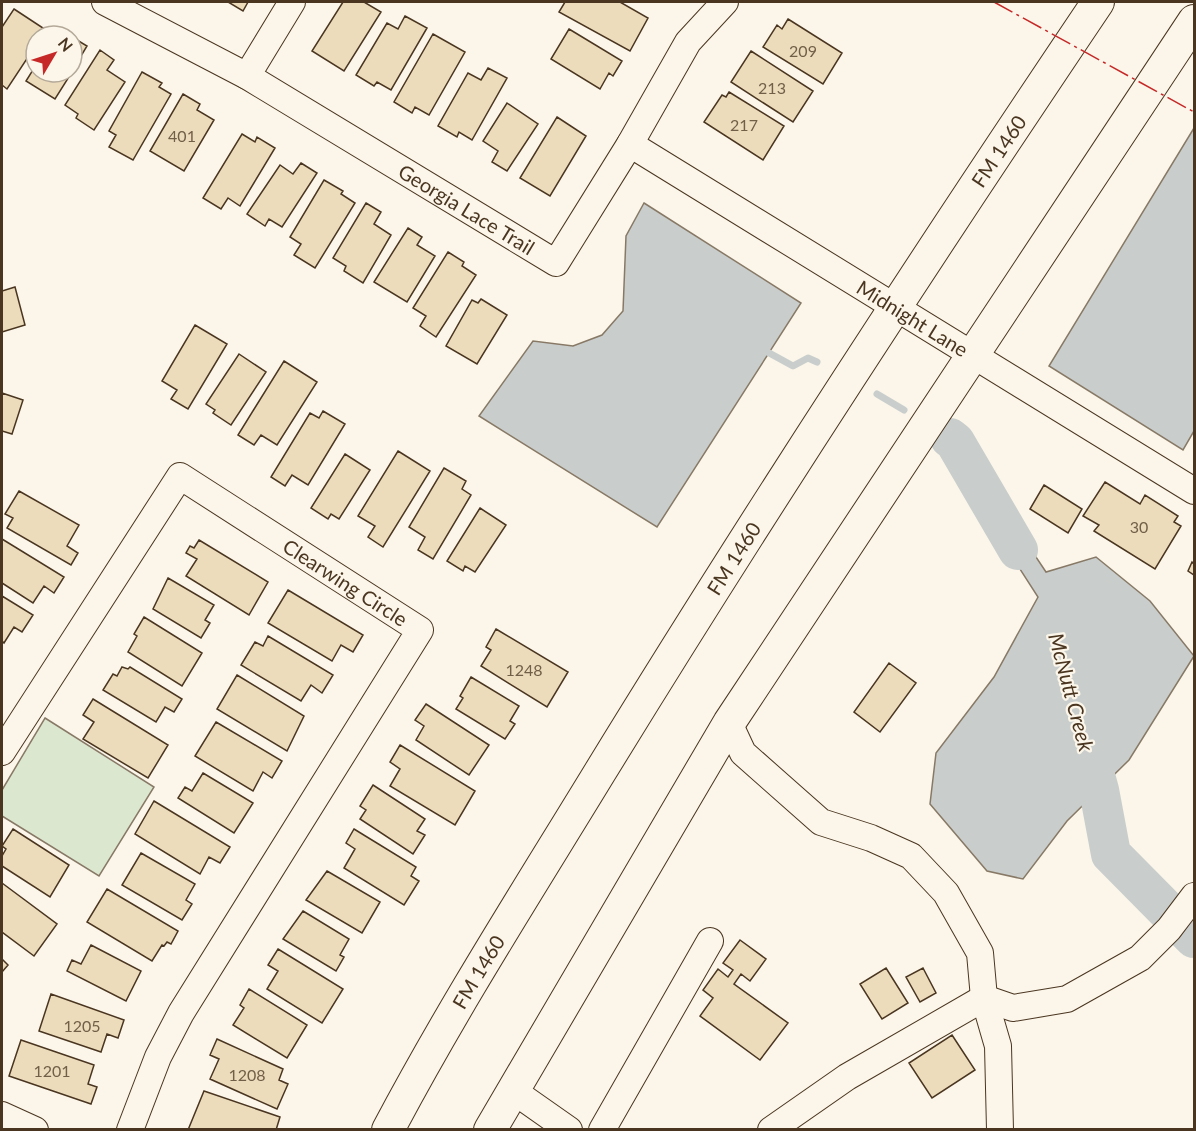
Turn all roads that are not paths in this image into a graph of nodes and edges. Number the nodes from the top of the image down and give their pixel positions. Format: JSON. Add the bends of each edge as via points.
{"nodes":[{"id":1,"x":105,"y":2,"type":"edge"},
{"id":2,"x":292,"y":2,"type":"edge"},
{"id":3,"x":725,"y":2,"type":"edge"},
{"id":4,"x":1098,"y":2,"type":"edge"},
{"id":5,"x":1194,"y":21,"type":"edge"},
{"id":6,"x":247,"y":76,"type":"junction"},
{"id":7,"x":630,"y":144,"type":"junction"},
{"id":8,"x":893,"y":306,"type":"junction"},
{"id":9,"x":973,"y":356,"type":"junction"},
{"id":10,"x":1194,"y":491,"type":"edge"},
{"id":11,"x":729,"y":723,"type":"junction"},
{"id":12,"x":2,"y":749,"type":"edge"},
{"id":13,"x":1194,"y":898,"type":"edge"},
{"id":14,"x":710,"y":941,"type":"dead end"},
{"id":15,"x":984,"y":998,"type":"junction"},
{"id":16,"x":512,"y":1090,"type":"junction"},
{"id":17,"x":2,"y":1115,"type":"edge"},
{"id":18,"x":35,"y":1130,"type":"edge"},
{"id":19,"x":130,"y":1130,"type":"edge"},
{"id":20,"x":388,"y":1130,"type":"edge"},
{"id":21,"x":490,"y":1130,"type":"edge"},
{"id":22,"x":568,"y":1130,"type":"edge"},
{"id":23,"x":602,"y":1130,"type":"edge"},
{"id":24,"x":771,"y":1130,"type":"edge"},
{"id":25,"x":1000,"y":1130,"type":"edge"}],
"edges":[{"from":1,"to":6,"type":"street","name":"Georgia Lace Trail"},
{"from":2,"to":6,"type":"street"},
{"from":3,"to":7,"type":"street","name":"Georgia Lace Trail","via":[[688,42]]},
{"from":4,"to":8,"type":"main road","name":"FM 1460","number":"FM 1460"},
{"from":5,"to":9,"type":"main road"},
{"from":6,"to":7,"type":"street","name":"Georgia Lace Trail","via":[[556,263]]},
{"from":7,"to":8,"type":"street","name":"Midnight Lane"},
{"from":8,"to":9,"type":"street","name":"Midnight Lane"},
{"from":8,"to":20,"type":"main road","name":"FM 1460","number":"FM 1460","via":[[695,616],[434,1044]]},
{"from":9,"to":10,"type":"street","name":"Midnight Lane"},
{"from":9,"to":11,"type":"main road"},
{"from":11,"to":15,"type":"street","via":[[743,753],[821,822],[911,856],[946,893],[980,953]]},
{"from":11,"to":16,"type":"main road"},
{"from":12,"to":19,"type":"street","name":"Clearwing Circle","via":[[180,476],[420,630],[181,1013],[158,1057]]},
{"from":13,"to":15,"type":"street","via":[[1140,958],[1067,999],[1013,1008]]},
{"from":14,"to":23,"type":"street"},
{"from":15,"to":24,"type":"street","via":[[848,1077]]},
{"from":15,"to":25,"type":"street","via":[[998,1046]]},
{"from":16,"to":21,"type":"main road"},
{"from":16,"to":22,"type":"street"},
{"from":17,"to":18,"type":"street"}]}
